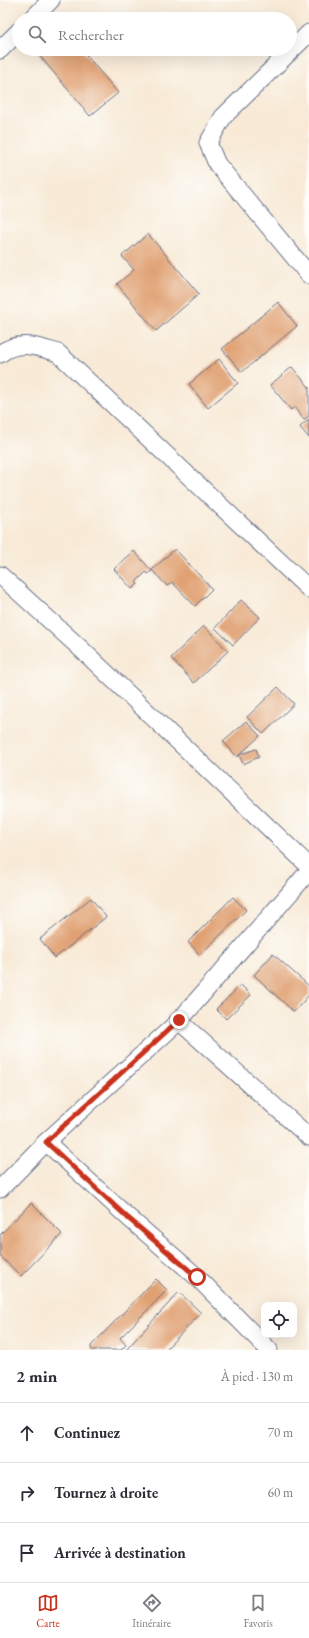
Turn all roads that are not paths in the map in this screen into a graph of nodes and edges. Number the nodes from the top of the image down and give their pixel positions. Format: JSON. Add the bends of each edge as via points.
{"nodes":[{"id":1,"x":51,"y":0,"type":"edge"},
{"id":2,"x":39,"y":12,"type":"edge"},
{"id":3,"x":309,"y":33,"type":"edge"},
{"id":4,"x":12,"y":38,"type":"edge"},
{"id":5,"x":297,"y":45,"type":"edge"},
{"id":6,"x":0,"y":50,"type":"edge"},
{"id":7,"x":285,"y":56,"type":"edge"},
{"id":8,"x":309,"y":275,"type":"edge"},
{"id":9,"x":0,"y":354,"type":"edge"},
{"id":10,"x":0,"y":575,"type":"edge"},
{"id":11,"x":309,"y":589,"type":"edge"},
{"id":12,"x":309,"y":866,"type":"edge"},
{"id":13,"x":309,"y":871,"type":"edge"},
{"id":14,"x":179,"y":1020,"type":"junction"},
{"id":15,"x":309,"y":1137,"type":"edge"},
{"id":16,"x":46,"y":1142,"type":"junction"},
{"id":17,"x":0,"y":1188,"type":"edge"},
{"id":18,"x":269,"y":1350,"type":"edge"}],
"edges":[{"from":1,"to":2,"type":"street"},
{"from":3,"to":5,"type":"street"},
{"from":4,"to":6,"type":"street"},
{"from":7,"to":8,"type":"street","via":[[223,117],[208,144],[217,164]]},
{"from":9,"to":11,"type":"street","via":[[7,348],[30,344],[58,353]]},
{"from":10,"to":12,"type":"street"},
{"from":13,"to":14,"type":"street"},
{"from":14,"to":15,"type":"street"},
{"from":14,"to":16,"type":"street"},
{"from":16,"to":17,"type":"street"},
{"from":16,"to":18,"type":"street","via":[[128,1218],[197,1277]]}]}
